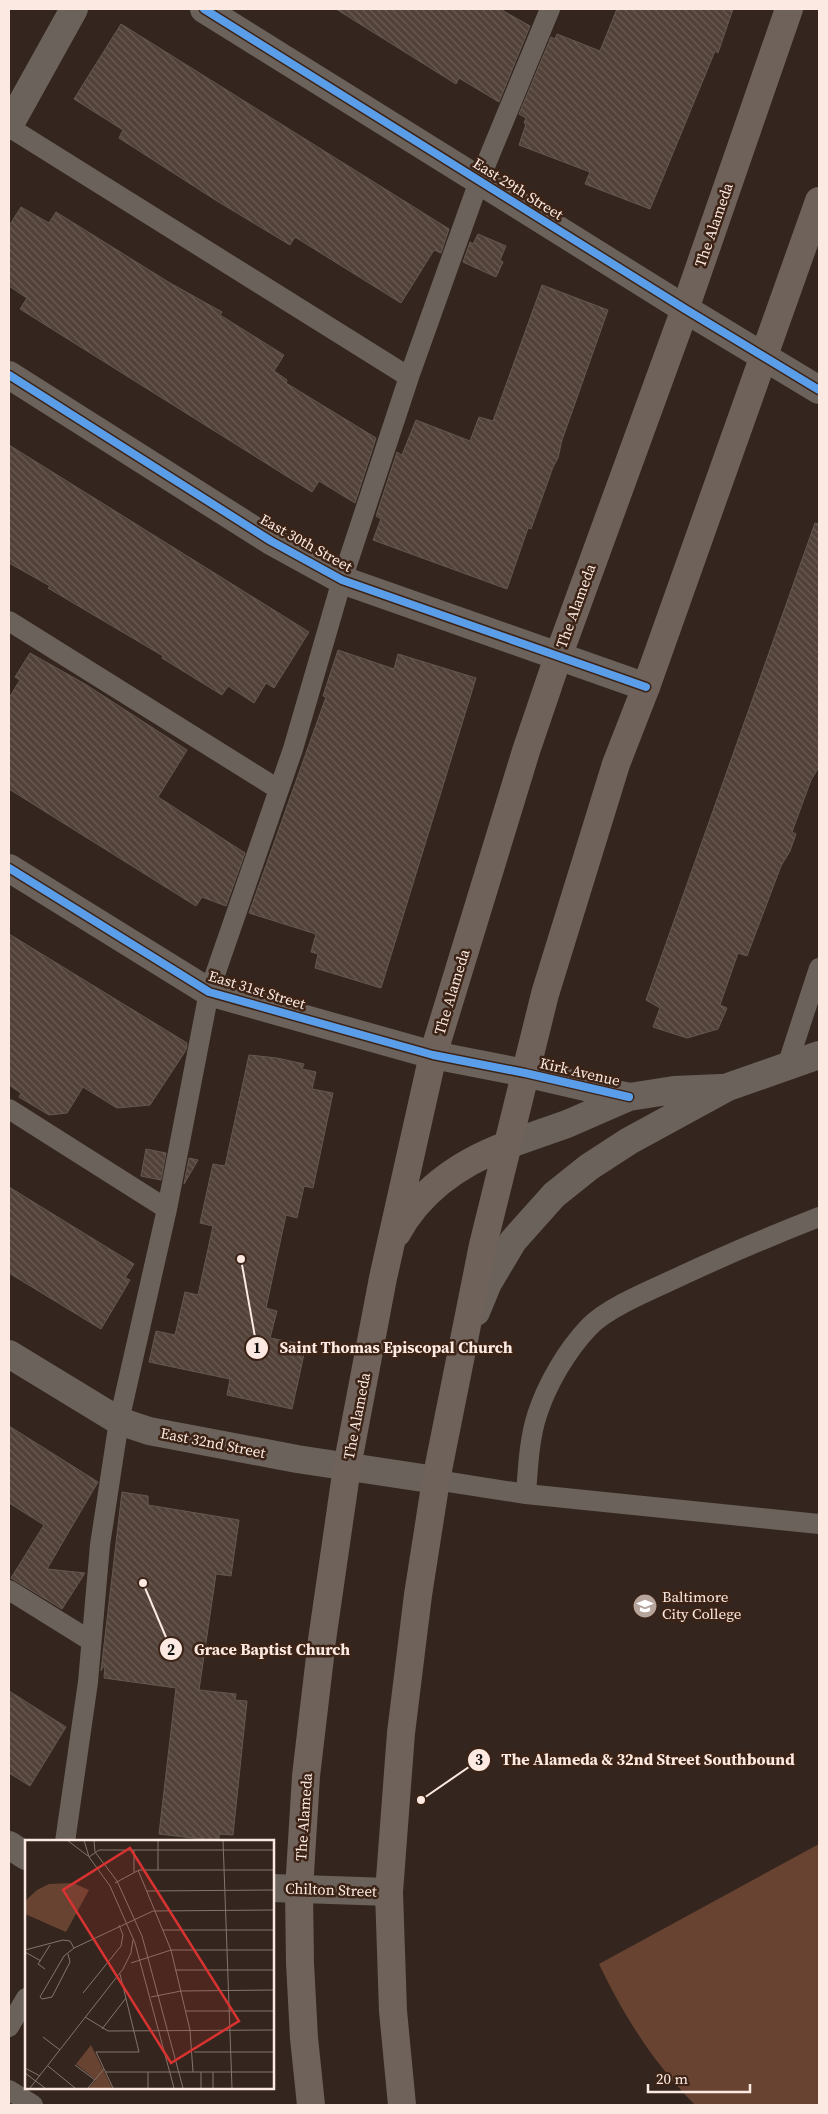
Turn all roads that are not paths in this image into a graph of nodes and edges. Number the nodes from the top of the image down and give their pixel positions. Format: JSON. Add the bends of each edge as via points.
{"nodes":[{"id":1,"x":74,"y":9,"type":"edge"},
{"id":2,"x":204,"y":9,"type":"edge"},
{"id":3,"x":550,"y":9,"type":"edge"},
{"id":4,"x":789,"y":9,"type":"edge"},
{"id":5,"x":9,"y":126,"type":"edge"},
{"id":6,"x":479,"y":180,"type":"junction"},
{"id":7,"x":819,"y":201,"type":"edge"},
{"id":8,"x":685,"y":309,"type":"junction"},
{"id":9,"x":764,"y":356,"type":"junction"},
{"id":10,"x":9,"y":375,"type":"edge"},
{"id":11,"x":410,"y":377,"type":"junction"},
{"id":12,"x":819,"y":390,"type":"edge"},
{"id":13,"x":342,"y":580,"type":"junction"},
{"id":14,"x":9,"y":621,"type":"edge"},
{"id":15,"x":558,"y":657,"type":"junction"},
{"id":16,"x":646,"y":687,"type":"junction"},
{"id":17,"x":278,"y":789,"type":"junction"},
{"id":18,"x":9,"y":868,"type":"edge"},
{"id":19,"x":819,"y":968,"type":"edge"},
{"id":20,"x":209,"y":992,"type":"junction"},
{"id":21,"x":819,"y":1054,"type":"edge"},
{"id":22,"x":433,"y":1055,"type":"junction"},
{"id":23,"x":787,"y":1066,"type":"junction"},
{"id":24,"x":525,"y":1073,"type":"junction"},
{"id":25,"x":728,"y":1087,"type":"junction"},
{"id":26,"x":630,"y":1097,"type":"junction"},
{"id":27,"x":9,"y":1109,"type":"edge"},
{"id":28,"x":507,"y":1145,"type":"junction"},
{"id":29,"x":167,"y":1209,"type":"junction"},
{"id":30,"x":819,"y":1217,"type":"edge"},
{"id":31,"x":390,"y":1247,"type":"junction"},
{"id":32,"x":9,"y":1354,"type":"edge"},
{"id":33,"x":456,"y":1374,"type":"junction"},
{"id":34,"x":119,"y":1421,"type":"junction"},
{"id":35,"x":347,"y":1467,"type":"junction"},
{"id":36,"x":436,"y":1480,"type":"junction"},
{"id":37,"x":526,"y":1494,"type":"junction"},
{"id":38,"x":819,"y":1524,"type":"edge"},
{"id":39,"x":9,"y":1590,"type":"edge"},
{"id":40,"x":92,"y":1641,"type":"junction"},
{"id":41,"x":65,"y":1840,"type":"edge"},
{"id":42,"x":9,"y":1845,"type":"edge"},
{"id":43,"x":25,"y":1855,"type":"edge"},
{"id":44,"x":286,"y":1889,"type":"edge"},
{"id":45,"x":388,"y":1892,"type":"junction"},
{"id":46,"x":25,"y":2000,"type":"edge"},
{"id":47,"x":9,"y":2027,"type":"edge"},
{"id":48,"x":9,"y":2090,"type":"edge"},
{"id":49,"x":33,"y":2105,"type":"edge"},
{"id":50,"x":311,"y":2105,"type":"edge"},
{"id":51,"x":402,"y":2105,"type":"edge"}],
"edges":[{"from":1,"to":5,"type":"street"},
{"from":2,"to":6,"type":"street","name":"East 29th Street"},
{"from":3,"to":6,"type":"lane"},
{"from":4,"to":8,"type":"main road","name":"The Alameda"},
{"from":5,"to":11,"type":"lane"},
{"from":6,"to":8,"type":"street","name":"East 29th Street"},
{"from":6,"to":11,"type":"lane"},
{"from":7,"to":9,"type":"main road"},
{"from":8,"to":9,"type":"street","name":"East 29th Street"},
{"from":8,"to":15,"type":"main road","name":"The Alameda"},
{"from":9,"to":12,"type":"street","name":"East 29th Street"},
{"from":9,"to":16,"type":"main road"},
{"from":10,"to":13,"type":"street","name":"East 30th Street","via":[[271,541]]},
{"from":11,"to":13,"type":"lane"},
{"from":13,"to":15,"type":"street","name":"East 30th Street"},
{"from":13,"to":17,"type":"lane"},
{"from":14,"to":17,"type":"lane"},
{"from":15,"to":16,"type":"street","name":"East 30th Street"},
{"from":15,"to":22,"type":"main road","name":"The Alameda"},
{"from":16,"to":24,"type":"main road","via":[[616,764],[545,994]]},
{"from":17,"to":20,"type":"lane"},
{"from":18,"to":20,"type":"street","name":"East 31st Street"},
{"from":19,"to":23,"type":"lane"},
{"from":20,"to":22,"type":"street","name":"East 31st Street"},
{"from":20,"to":29,"type":"lane"},
{"from":21,"to":23,"type":"street","name":"Kirk Avenue"},
{"from":22,"to":24,"type":"street","name":"East 31st Street"},
{"from":22,"to":31,"type":"main road","name":"The Alameda"},
{"from":23,"to":25,"type":"street","name":"Kirk Avenue"},
{"from":24,"to":26,"type":"street","name":"Kirk Avenue"},
{"from":24,"to":28,"type":"main road"},
{"from":25,"to":26,"type":"street","name":"Kirk Avenue"},
{"from":25,"to":33,"type":"street","name":"Kirk Avenue","via":[[629,1141],[589,1167],[554,1196],[513,1241],[488,1283]]},
{"from":26,"to":28,"type":"street","name":"Kirk Avenue"},
{"from":27,"to":29,"type":"lane"},
{"from":28,"to":31,"type":"main road","via":[[445,1177],[413,1208]]},
{"from":28,"to":33,"type":"main road"},
{"from":29,"to":34,"type":"lane"},
{"from":30,"to":37,"type":"lane","via":[[758,1240],[623,1303],[590,1326],[566,1358],[537,1415]]},
{"from":31,"to":35,"type":"main road","name":"The Alameda"},
{"from":32,"to":34,"type":"street","name":"East 32nd Street"},
{"from":33,"to":36,"type":"main road"},
{"from":34,"to":35,"type":"street","name":"East 32nd Street","via":[[149,1431]]},
{"from":34,"to":40,"type":"lane","via":[[100,1545]]},
{"from":35,"to":36,"type":"street","name":"East 32nd Street"},
{"from":35,"to":44,"type":"main road","name":"The Alameda","via":[[306,1776]]},
{"from":36,"to":37,"type":"lane"},
{"from":36,"to":45,"type":"main road","via":[[401,1733]]},
{"from":37,"to":38,"type":"lane"},
{"from":39,"to":40,"type":"lane"},
{"from":40,"to":41,"type":"lane"},
{"from":42,"to":43,"type":"street"},
{"from":44,"to":45,"type":"street","name":"Chilton Street"},
{"from":44,"to":50,"type":"main road","name":"The Alameda"},
{"from":45,"to":51,"type":"main road","via":[[392,2011]]},
{"from":46,"to":47,"type":"lane"},
{"from":48,"to":49,"type":"lane"}]}
